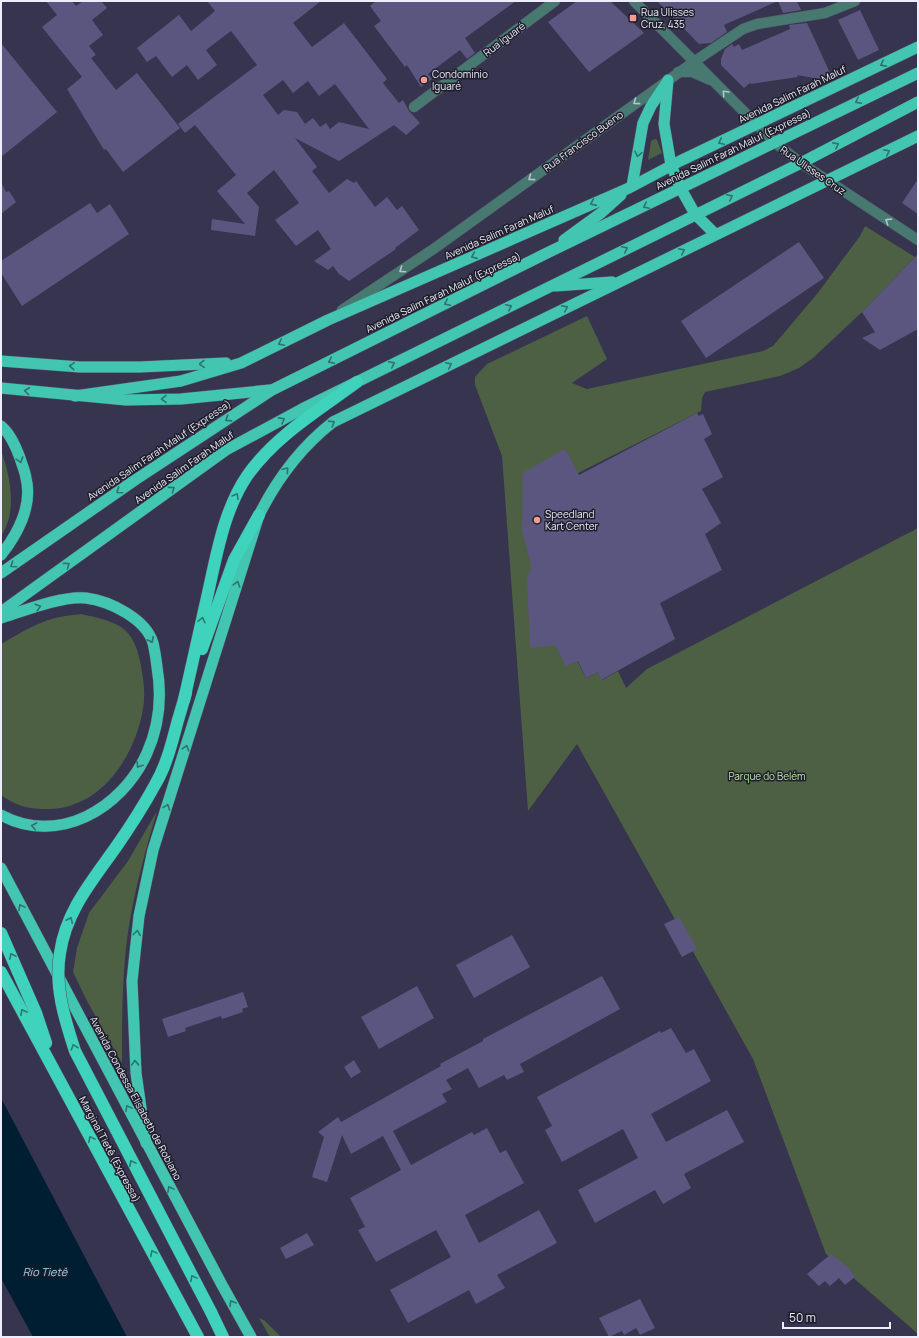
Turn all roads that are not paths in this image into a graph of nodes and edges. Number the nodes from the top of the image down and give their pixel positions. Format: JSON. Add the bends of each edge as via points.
{"nodes":[{"id":1,"x":555,"y":1,"type":"edge"},
{"id":2,"x":634,"y":1,"type":"edge"},
{"id":3,"x":855,"y":1,"type":"edge"},
{"id":4,"x":681,"y":47,"type":"junction"},
{"id":5,"x":918,"y":47,"type":"edge"},
{"id":6,"x":695,"y":61,"type":"junction"},
{"id":7,"x":678,"y":72,"type":"junction"},
{"id":8,"x":918,"y":72,"type":"edge"},
{"id":9,"x":668,"y":80,"type":"junction"},
{"id":10,"x":714,"y":81,"type":"junction"},
{"id":11,"x":918,"y":102,"type":"edge"},
{"id":12,"x":414,"y":107,"type":"dead end"},
{"id":13,"x":756,"y":125,"type":"junction"},
{"id":14,"x":918,"y":136,"type":"edge"},
{"id":15,"x":774,"y":142,"type":"junction"},
{"id":16,"x":801,"y":163,"type":"junction"},
{"id":17,"x":672,"y":165,"type":"junction"},
{"id":18,"x":826,"y":180,"type":"junction"},
{"id":19,"x":631,"y":187,"type":"junction"},
{"id":20,"x":681,"y":189,"type":"junction"},
{"id":21,"x":695,"y":214,"type":"junction"},
{"id":22,"x":715,"y":234,"type":"junction"},
{"id":23,"x":918,"y":240,"type":"edge"},
{"id":24,"x":545,"y":254,"type":"junction"},
{"id":25,"x":619,"y":281,"type":"junction"},
{"id":26,"x":549,"y":287,"type":"junction"},
{"id":27,"x":328,"y":320,"type":"junction"},
{"id":28,"x":1,"y":361,"type":"edge"},
{"id":29,"x":241,"y":363,"type":"junction"},
{"id":30,"x":357,"y":382,"type":"junction"},
{"id":31,"x":1,"y":388,"type":"edge"},
{"id":32,"x":272,"y":390,"type":"junction"},
{"id":33,"x":75,"y":396,"type":"junction"},
{"id":34,"x":1,"y":426,"type":"edge"},
{"id":35,"x":259,"y":515,"type":"junction"},
{"id":36,"x":1,"y":555,"type":"edge"},
{"id":37,"x":1,"y":573,"type":"edge"},
{"id":38,"x":1,"y":612,"type":"edge"},
{"id":39,"x":1,"y":618,"type":"edge"},
{"id":40,"x":184,"y":700,"type":"junction"},
{"id":41,"x":1,"y":814,"type":"edge"},
{"id":42,"x":1,"y":868,"type":"edge"},
{"id":43,"x":1,"y":933,"type":"edge"},
{"id":44,"x":1,"y":972,"type":"edge"},
{"id":45,"x":54,"y":1071,"type":"junction"},
{"id":46,"x":146,"y":1143,"type":"junction"},
{"id":47,"x":198,"y":1337,"type":"edge"},
{"id":48,"x":223,"y":1337,"type":"edge"},
{"id":49,"x":251,"y":1337,"type":"edge"}],
"edges":[{"from":1,"to":12,"type":"street","name":"Rua Iguaré"},
{"from":2,"to":4,"type":"street","name":"Rua Ulisses Cruz"},
{"from":3,"to":6,"type":"street","name":"Rua Francisco Bueno","via":[[825,13],[757,24],[744,29]]},
{"from":4,"to":6,"type":"street","name":"Rua Ulisses Cruz"},
{"from":4,"to":7,"type":"street","via":[[682,64]]},
{"from":5,"to":13,"type":"highway","name":"Avenida Salim Farah Maluf","one_way":true},
{"from":6,"to":7,"type":"street","name":"Rua Francisco Bueno"},
{"from":6,"to":10,"type":"street","name":"Rua Ulisses Cruz"},
{"from":7,"to":9,"type":"street","name":"Rua Francisco Bueno"},
{"from":7,"to":10,"type":"street","via":[[692,72]]},
{"from":8,"to":15,"type":"highway","name":"Avenida Salim Farah Maluf (Expressa)","one_way":true},
{"from":9,"to":17,"type":"highway","via":[[664,124]]},
{"from":9,"to":19,"type":"highway","one_way":true,"via":[[650,106],[643,124]]},
{"from":9,"to":27,"type":"street","name":"Rua Francisco Bueno","one_way":true,"via":[[435,248]]},
{"from":13,"to":10,"type":"street","name":"Rua Ulisses Cruz","one_way":true},
{"from":16,"to":11,"type":"highway","one_way":true},
{"from":13,"to":15,"type":"street","name":"Rua Ulisses Cruz"},
{"from":13,"to":17,"type":"highway","name":"Avenida Salim Farah Maluf","one_way":true},
{"from":18,"to":14,"type":"highway","one_way":true},
{"from":15,"to":16,"type":"street","name":"Rua Ulisses Cruz"},
{"from":15,"to":20,"type":"highway","name":"Avenida Salim Farah Maluf (Expressa)"},
{"from":16,"to":18,"type":"street","name":"Rua Ulisses Cruz"},
{"from":21,"to":16,"type":"highway","one_way":true},
{"from":17,"to":19,"type":"highway","name":"Avenida Salim Farah Maluf"},
{"from":17,"to":20,"type":"highway"},
{"from":18,"to":22,"type":"highway"},
{"from":23,"to":18,"type":"street","name":"Rua Ulisses Cruz","one_way":true},
{"from":19,"to":24,"type":"highway","via":[[601,213]]},
{"from":19,"to":27,"type":"highway","name":"Avenida Salim Farah Maluf","one_way":true},
{"from":20,"to":21,"type":"highway"},
{"from":20,"to":24,"type":"highway","name":"Avenida Salim Farah Maluf (Expressa)","one_way":true},
{"from":21,"to":22,"type":"highway"},
{"from":26,"to":21,"type":"highway","name":"Avenida Salim Farah Maluf","one_way":true},
{"from":25,"to":22,"type":"highway","one_way":true},
{"from":24,"to":32,"type":"highway","name":"Avenida Salim Farah Maluf (Expressa)","one_way":true},
{"from":25,"to":26,"type":"highway"},
{"from":35,"to":25,"type":"highway","one_way":true,"via":[[282,473],[332,422]]},
{"from":30,"to":26,"type":"highway","name":"Avenida Salim Farah Maluf","one_way":true},
{"from":27,"to":29,"type":"highway","name":"Avenida Salim Farah Maluf","one_way":true},
{"from":29,"to":28,"type":"highway","one_way":true,"via":[[80,367]]},
{"from":29,"to":33,"type":"highway","name":"Avenida Salim Farah Maluf","via":[[181,381]]},
{"from":38,"to":30,"type":"highway","name":"Avenida Salim Farah Maluf","one_way":true,"via":[[226,450]]},
{"from":40,"to":30,"type":"highway","one_way":true,"via":[[218,548],[232,504],[248,476],[267,453],[290,431]]},
{"from":33,"to":31,"type":"highway","one_way":true},
{"from":32,"to":33,"type":"highway","one_way":true,"via":[[181,399],[126,400]]},
{"from":32,"to":37,"type":"highway","name":"Avenida Salim Farah Maluf (Expressa)","one_way":true,"via":[[135,480]]},
{"from":34,"to":36,"type":"highway","one_way":true,"via":[[17,450],[27,480],[22,518],[14,540]]},
{"from":35,"to":40,"type":"highway","via":[[234,560]]},
{"from":46,"to":35,"type":"highway","one_way":true,"via":[[136,1073],[132,981],[139,916],[155,844]]},
{"from":39,"to":41,"type":"highway","one_way":true,"via":[[59,601],[86,598],[120,608],[139,621],[153,642],[160,682],[159,711],[147,753],[129,782],[110,803],[84,818],[65,825],[39,827],[14,821]]},
{"from":48,"to":40,"type":"highway","one_way":true,"bridge":true,"via":[[75,1051],[64,1017],[59,985],[59,954],[67,924],[87,886],[116,847],[156,783]]},
{"from":46,"to":42,"type":"highway","name":"Avenida Condessa Elisabeth de Robiano","one_way":true},
{"from":45,"to":43,"type":"highway","one_way":true,"via":[[36,1013]]},
{"from":45,"to":44,"type":"highway","name":"Marginal Tietê (Expressa)","one_way":true},
{"from":47,"to":45,"type":"highway","name":"Marginal Tietê (Expressa)","one_way":true},
{"from":49,"to":46,"type":"highway","name":"Avenida Condessa Elisabeth de Robiano","one_way":true}]}
